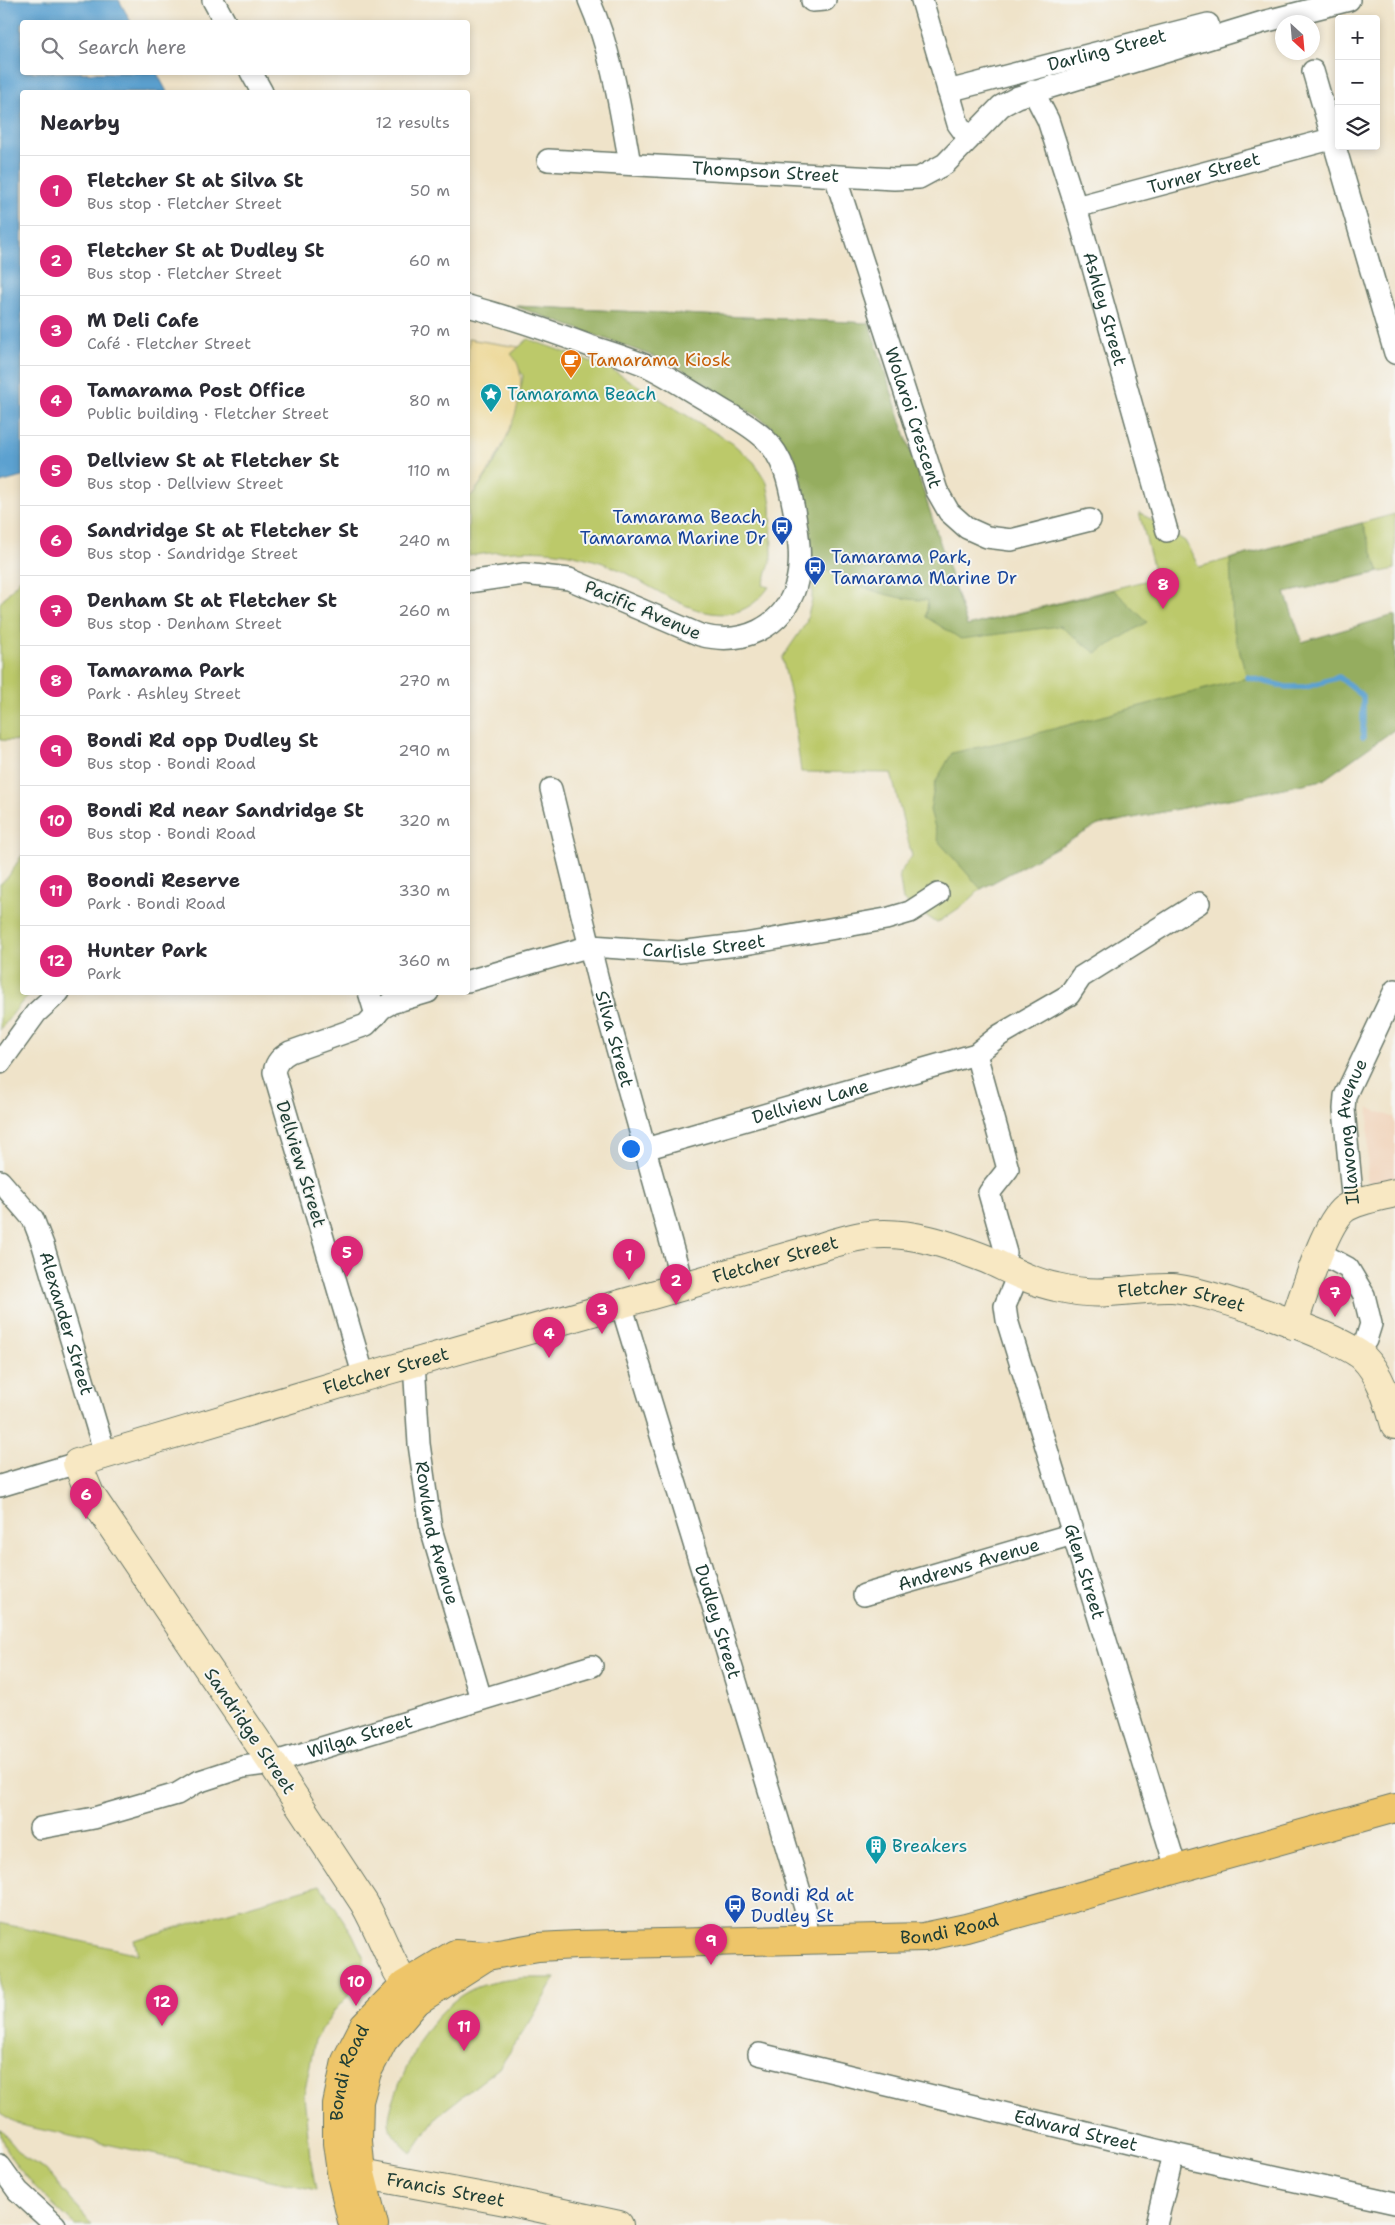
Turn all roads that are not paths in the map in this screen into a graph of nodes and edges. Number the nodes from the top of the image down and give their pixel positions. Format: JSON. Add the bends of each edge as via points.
{"nodes":[{"id":1,"x":213,"y":0,"type":"edge"},
{"id":2,"x":589,"y":0,"type":"edge"},
{"id":3,"x":922,"y":0,"type":"edge"},
{"id":4,"x":1348,"y":0,"type":"edge"},
{"id":5,"x":224,"y":20,"type":"edge"},
{"id":6,"x":1263,"y":22,"type":"junction"},
{"id":7,"x":1313,"y":71,"type":"dead end"},
{"id":8,"x":253,"y":75,"type":"edge"},
{"id":9,"x":261,"y":90,"type":"edge"},
{"id":10,"x":948,"y":91,"type":"junction"},
{"id":11,"x":1033,"y":91,"type":"junction"},
{"id":12,"x":969,"y":139,"type":"junction"},
{"id":13,"x":1331,"y":139,"type":"junction"},
{"id":14,"x":548,"y":160,"type":"dead end"},
{"id":15,"x":630,"y":164,"type":"junction"},
{"id":16,"x":835,"y":176,"type":"junction"},
{"id":17,"x":1076,"y":207,"type":"junction"},
{"id":18,"x":470,"y":307,"type":"edge"},
{"id":19,"x":1395,"y":353,"type":"edge"},
{"id":20,"x":1090,"y":520,"type":"dead end"},
{"id":21,"x":1167,"y":531,"type":"dead end"},
{"id":22,"x":470,"y":582,"type":"edge"},
{"id":23,"x":551,"y":789,"type":"dead end"},
{"id":24,"x":938,"y":894,"type":"dead end"},
{"id":25,"x":1199,"y":903,"type":"dead end"},
{"id":26,"x":591,"y":946,"type":"junction"},
{"id":27,"x":470,"y":980,"type":"edge"},
{"id":28,"x":1395,"y":990,"type":"edge"},
{"id":29,"x":56,"y":995,"type":"edge"},
{"id":30,"x":370,"y":995,"type":"edge"},
{"id":31,"x":418,"y":995,"type":"edge"},
{"id":32,"x":376,"y":1015,"type":"junction"},
{"id":33,"x":976,"y":1054,"type":"junction"},
{"id":34,"x":0,"y":1063,"type":"edge"},
{"id":35,"x":645,"y":1149,"type":"junction"},
{"id":36,"x":0,"y":1181,"type":"edge"},
{"id":37,"x":1395,"y":1193,"type":"edge"},
{"id":38,"x":8,"y":1204,"type":"edge"},
{"id":39,"x":1352,"y":1205,"type":"junction"},
{"id":40,"x":1320,"y":1253,"type":"junction"},
{"id":41,"x":1010,"y":1270,"type":"junction"},
{"id":42,"x":683,"y":1286,"type":"junction"},
{"id":43,"x":621,"y":1304,"type":"junction"},
{"id":44,"x":1293,"y":1325,"type":"junction"},
{"id":45,"x":1357,"y":1353,"type":"junction"},
{"id":46,"x":414,"y":1363,"type":"junction"},
{"id":47,"x":364,"y":1377,"type":"junction"},
{"id":48,"x":1395,"y":1425,"type":"edge"},
{"id":49,"x":105,"y":1454,"type":"junction"},
{"id":50,"x":77,"y":1463,"type":"junction"},
{"id":51,"x":0,"y":1486,"type":"edge"},
{"id":52,"x":1073,"y":1534,"type":"junction"},
{"id":53,"x":864,"y":1595,"type":"dead end"},
{"id":54,"x":592,"y":1666,"type":"dead end"},
{"id":55,"x":481,"y":1699,"type":"junction"},
{"id":56,"x":272,"y":1763,"type":"junction"},
{"id":57,"x":1395,"y":1808,"type":"edge"},
{"id":58,"x":40,"y":1828,"type":"dead end"},
{"id":59,"x":1176,"y":1868,"type":"junction"},
{"id":60,"x":806,"y":1941,"type":"junction"},
{"id":61,"x":410,"y":1993,"type":"junction"},
{"id":62,"x":759,"y":2054,"type":"dead end"},
{"id":63,"x":1173,"y":2154,"type":"junction"},
{"id":64,"x":0,"y":2166,"type":"edge"},
{"id":65,"x":351,"y":2177,"type":"junction"},
{"id":66,"x":1395,"y":2204,"type":"edge"},
{"id":67,"x":55,"y":2225,"type":"edge"},
{"id":68,"x":353,"y":2225,"type":"edge"},
{"id":69,"x":374,"y":2225,"type":"edge"},
{"id":70,"x":619,"y":2225,"type":"edge"},
{"id":71,"x":1156,"y":2225,"type":"edge"}],
"edges":[{"from":1,"to":5,"type":"street"},
{"from":2,"to":15,"type":"street","via":[[609,54]]},
{"from":3,"to":10,"type":"street"},
{"from":4,"to":6,"type":"street","name":"Darling Street"},
{"from":6,"to":10,"type":"street","name":"Darling Street","via":[[1245,15]]},
{"from":6,"to":11,"type":"street","name":"Darling Street"},
{"from":7,"to":13,"type":"street"},
{"from":8,"to":9,"type":"street"},
{"from":10,"to":12,"type":"street","via":[[958,124]]},
{"from":11,"to":12,"type":"street","name":"Darling Street","via":[[1001,106]]},
{"from":11,"to":17,"type":"street","name":"Ashley Street","via":[[1048,120]]},
{"from":12,"to":16,"type":"street","name":"Thompson Street","via":[[945,164],[919,178]]},
{"from":13,"to":17,"type":"street","name":"Turner Street"},
{"from":13,"to":19,"type":"street"},
{"from":14,"to":15,"type":"street","name":"Thompson Street"},
{"from":15,"to":16,"type":"street","name":"Thompson Street"},
{"from":16,"to":20,"type":"street","name":"Wolaroi Crescent","via":[[937,491],[949,512],[967,528],[988,537],[1011,540]]},
{"from":17,"to":21,"type":"street","name":"Ashley Street"},
{"from":18,"to":22,"type":"street","name":"Pacific Avenue","via":[[645,365],[763,437],[783,464],[799,546],[796,585],[785,606],[771,622],[754,633],[728,640],[689,632],[569,579],[524,574]]},
{"from":23,"to":26,"type":"street","name":"Silva Street"},
{"from":24,"to":26,"type":"street","name":"Carlisle Street","via":[[910,912],[886,919],[745,944],[680,952]]},
{"from":25,"to":33,"type":"street","via":[[1081,977],[1069,995],[1000,1035]]},
{"from":26,"to":27,"type":"street","name":"Carlisle Street"},
{"from":26,"to":35,"type":"street","name":"Silva Street"},
{"from":28,"to":39,"type":"street","name":"Illawong Avenue","via":[[1345,1096]]},
{"from":29,"to":34,"type":"street","via":[[36,1013]]},
{"from":30,"to":32,"type":"street"},
{"from":31,"to":32,"type":"street","via":[[391,1003]]},
{"from":32,"to":47,"type":"street","name":"Dellview Street","via":[[366,1025],[290,1052],[275,1065],[275,1079]]},
{"from":33,"to":35,"type":"street","name":"Dellview Lane"},
{"from":33,"to":41,"type":"street","name":"Glen Street","via":[[1008,1169],[989,1193]]},
{"from":35,"to":42,"type":"street","name":"Silva Street"},
{"from":36,"to":38,"type":"street","name":"Alexander Street"},
{"from":37,"to":39,"type":"street"},
{"from":38,"to":49,"type":"street","name":"Alexander Street","via":[[32,1219],[43,1244]]},
{"from":39,"to":40,"type":"street","name":"Illawong Avenue","via":[[1337,1217]]},
{"from":40,"to":44,"type":"street","name":"Illawong Avenue"},
{"from":40,"to":45,"type":"street","via":[[1348,1268],[1364,1295],[1371,1324]]},
{"from":41,"to":42,"type":"street","name":"Fletcher Street","via":[[949,1246],[884,1234],[850,1239]]},
{"from":41,"to":44,"type":"street","name":"Fletcher Street","via":[[1054,1287],[1087,1292],[1158,1288],[1189,1290]]},
{"from":41,"to":52,"type":"street","name":"Glen Street","via":[[1007,1320]]},
{"from":42,"to":43,"type":"street","name":"Fletcher Street"},
{"from":43,"to":46,"type":"street","name":"Fletcher Street"},
{"from":43,"to":60,"type":"street","name":"Dudley Street","via":[[805,1908]]},
{"from":44,"to":45,"type":"street","name":"Fletcher Street"},
{"from":45,"to":48,"type":"street","via":[[1380,1383]]},
{"from":46,"to":47,"type":"street","name":"Fletcher Street"},
{"from":46,"to":55,"type":"street","name":"Rowland Avenue","via":[[419,1444],[431,1529]]},
{"from":47,"to":49,"type":"street","name":"Fletcher Street"},
{"from":49,"to":50,"type":"street","name":"Fletcher Street"},
{"from":50,"to":51,"type":"street","name":"Fletcher Street"},
{"from":50,"to":56,"type":"street","name":"Sandridge Street","via":[[90,1494]]},
{"from":52,"to":53,"type":"street","name":"Andrews Avenue"},
{"from":52,"to":59,"type":"street","name":"Glen Street"},
{"from":54,"to":55,"type":"street","name":"Wilga Street"},
{"from":55,"to":56,"type":"street","name":"Wilga Street"},
{"from":56,"to":58,"type":"street","name":"Wilga Street","via":[[243,1767],[196,1782],[176,1794],[94,1818]]},
{"from":56,"to":61,"type":"street","name":"Sandridge Street","via":[[364,1903],[377,1925],[389,1958]]},
{"from":57,"to":59,"type":"main road","name":"Bondi Road"},
{"from":59,"to":60,"type":"main road","name":"Bondi Road","via":[[940,1934],[908,1939]]},
{"from":60,"to":61,"type":"main road","name":"Bondi Road","via":[[548,1946],[504,1951],[487,1956],[444,1982]]},
{"from":61,"to":65,"type":"main road","name":"Bondi Road","via":[[364,2026],[346,2060],[337,2104],[337,2143]]},
{"from":62,"to":63,"type":"street","name":"Edward Street"},
{"from":63,"to":66,"type":"street","name":"Edward Street"},
{"from":63,"to":71,"type":"street"},
{"from":64,"to":67,"type":"street","via":[[18,2191]]},
{"from":65,"to":68,"type":"main road"},
{"from":65,"to":69,"type":"main road"},
{"from":65,"to":70,"type":"street","name":"Francis Street"}]}
